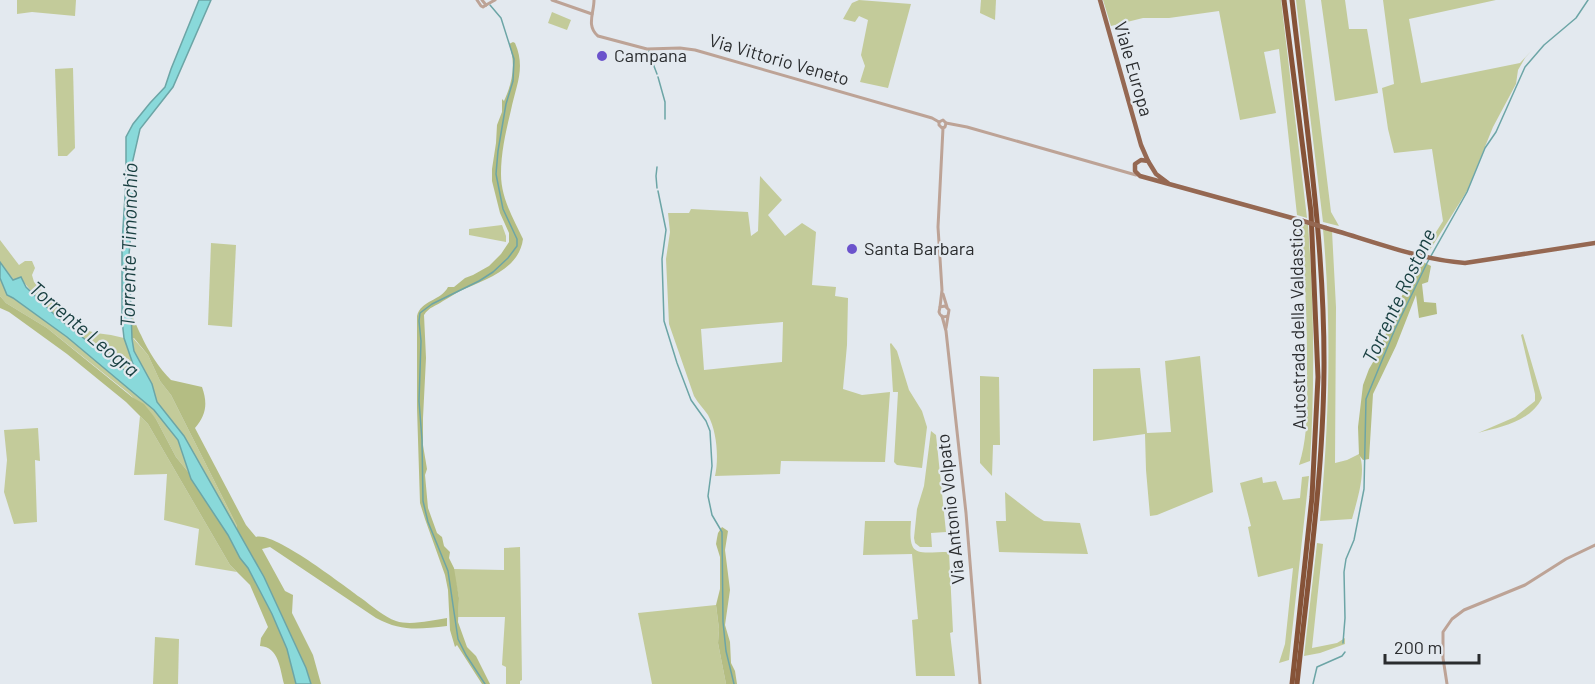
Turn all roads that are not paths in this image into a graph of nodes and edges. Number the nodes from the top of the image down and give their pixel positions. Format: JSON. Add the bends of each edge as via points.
{"nodes":[{"id":1,"x":477,"y":0,"type":"edge"},
{"id":2,"x":482,"y":0,"type":"edge"},
{"id":3,"x":495,"y":0,"type":"edge"},
{"id":4,"x":552,"y":0,"type":"edge"},
{"id":5,"x":594,"y":0,"type":"edge"},
{"id":6,"x":1100,"y":0,"type":"edge"},
{"id":7,"x":1284,"y":0,"type":"edge"},
{"id":8,"x":1292,"y":0,"type":"edge"},
{"id":9,"x":486,"y":5,"type":"junction"},
{"id":10,"x":592,"y":14,"type":"junction"},
{"id":11,"x":939,"y":122,"type":"junction"},
{"id":12,"x":946,"y":123,"type":"junction"},
{"id":13,"x":943,"y":128,"type":"junction"},
{"id":14,"x":1141,"y":145,"type":"junction"},
{"id":15,"x":1137,"y":162,"type":"junction"},
{"id":16,"x":1150,"y":166,"type":"junction"},
{"id":17,"x":1120,"y":170,"type":"junction"},
{"id":18,"x":1140,"y":176,"type":"junction"},
{"id":19,"x":1168,"y":183,"type":"junction"},
{"id":20,"x":1595,"y":243,"type":"edge"},
{"id":21,"x":942,"y":290,"type":"junction"},
{"id":22,"x":940,"y":307,"type":"junction"},
{"id":23,"x":947,"y":307,"type":"junction"},
{"id":24,"x":942,"y":316,"type":"junction"},
{"id":25,"x":947,"y":316,"type":"junction"},
{"id":26,"x":946,"y":331,"type":"junction"},
{"id":27,"x":1595,"y":545,"type":"edge"},
{"id":28,"x":980,"y":684,"type":"edge"},
{"id":29,"x":1292,"y":684,"type":"edge"},
{"id":30,"x":1297,"y":684,"type":"edge"},
{"id":31,"x":1447,"y":684,"type":"edge"}],
"edges":[{"from":1,"to":9,"type":"street","via":[[481,6]]},
{"from":2,"to":9,"type":"street"},
{"from":3,"to":9,"type":"street"},
{"from":4,"to":10,"type":"street"},
{"from":5,"to":10,"type":"street"},
{"from":6,"to":14,"type":"main road","name":"Viale Europa"},
{"from":7,"to":29,"type":"highway","name":"Autostrada della Valdastico","via":[[1311,212],[1318,377],[1312,497]]},
{"from":8,"to":30,"type":"highway","name":"Autostrada della Valdastico","via":[[1319,228],[1324,350],[1318,489]]},
{"from":10,"to":11,"type":"street","name":"Via Vittorio Veneto","via":[[594,33],[609,39],[647,49],[695,50]]},
{"from":11,"to":12,"type":"street","name":"Via Vittorio Veneto"},
{"from":11,"to":13,"type":"street"},
{"from":12,"to":13,"type":"street"},
{"from":12,"to":17,"type":"street","name":"Via Vittorio Veneto"},
{"from":13,"to":21,"type":"street","via":[[938,226]]},
{"from":14,"to":15,"type":"main road","name":"Viale Europa"},
{"from":14,"to":16,"type":"main road","name":"Viale Europa"},
{"from":15,"to":16,"type":"main road","name":"Via Vittorio Veneto","via":[[1143,160]]},
{"from":15,"to":17,"type":"street"},
{"from":15,"to":18,"type":"main road","via":[[1135,171]]},
{"from":16,"to":18,"type":"main road","via":[[1148,174]]},
{"from":16,"to":19,"type":"main road","name":"Via Vittorio Veneto"},
{"from":17,"to":18,"type":"street","name":"Via Vittorio Veneto"},
{"from":18,"to":19,"type":"main road","name":"Via Vittorio Veneto"},
{"from":19,"to":20,"type":"main road","name":"Via Vittorio Veneto","bridge":true,"via":[[1449,262],[1475,262]]},
{"from":21,"to":22,"type":"street"},
{"from":21,"to":23,"type":"street"},
{"from":22,"to":23,"type":"street"},
{"from":22,"to":24,"type":"street"},
{"from":23,"to":25,"type":"street"},
{"from":24,"to":25,"type":"street"},
{"from":24,"to":26,"type":"street","name":"Via Antonio Volpato"},
{"from":25,"to":26,"type":"street","name":"Via Antonio Volpato"},
{"from":26,"to":28,"type":"street","name":"Via Antonio Volpato"},
{"from":27,"to":31,"type":"street","via":[[1525,585],[1452,618],[1443,632]]}]}
